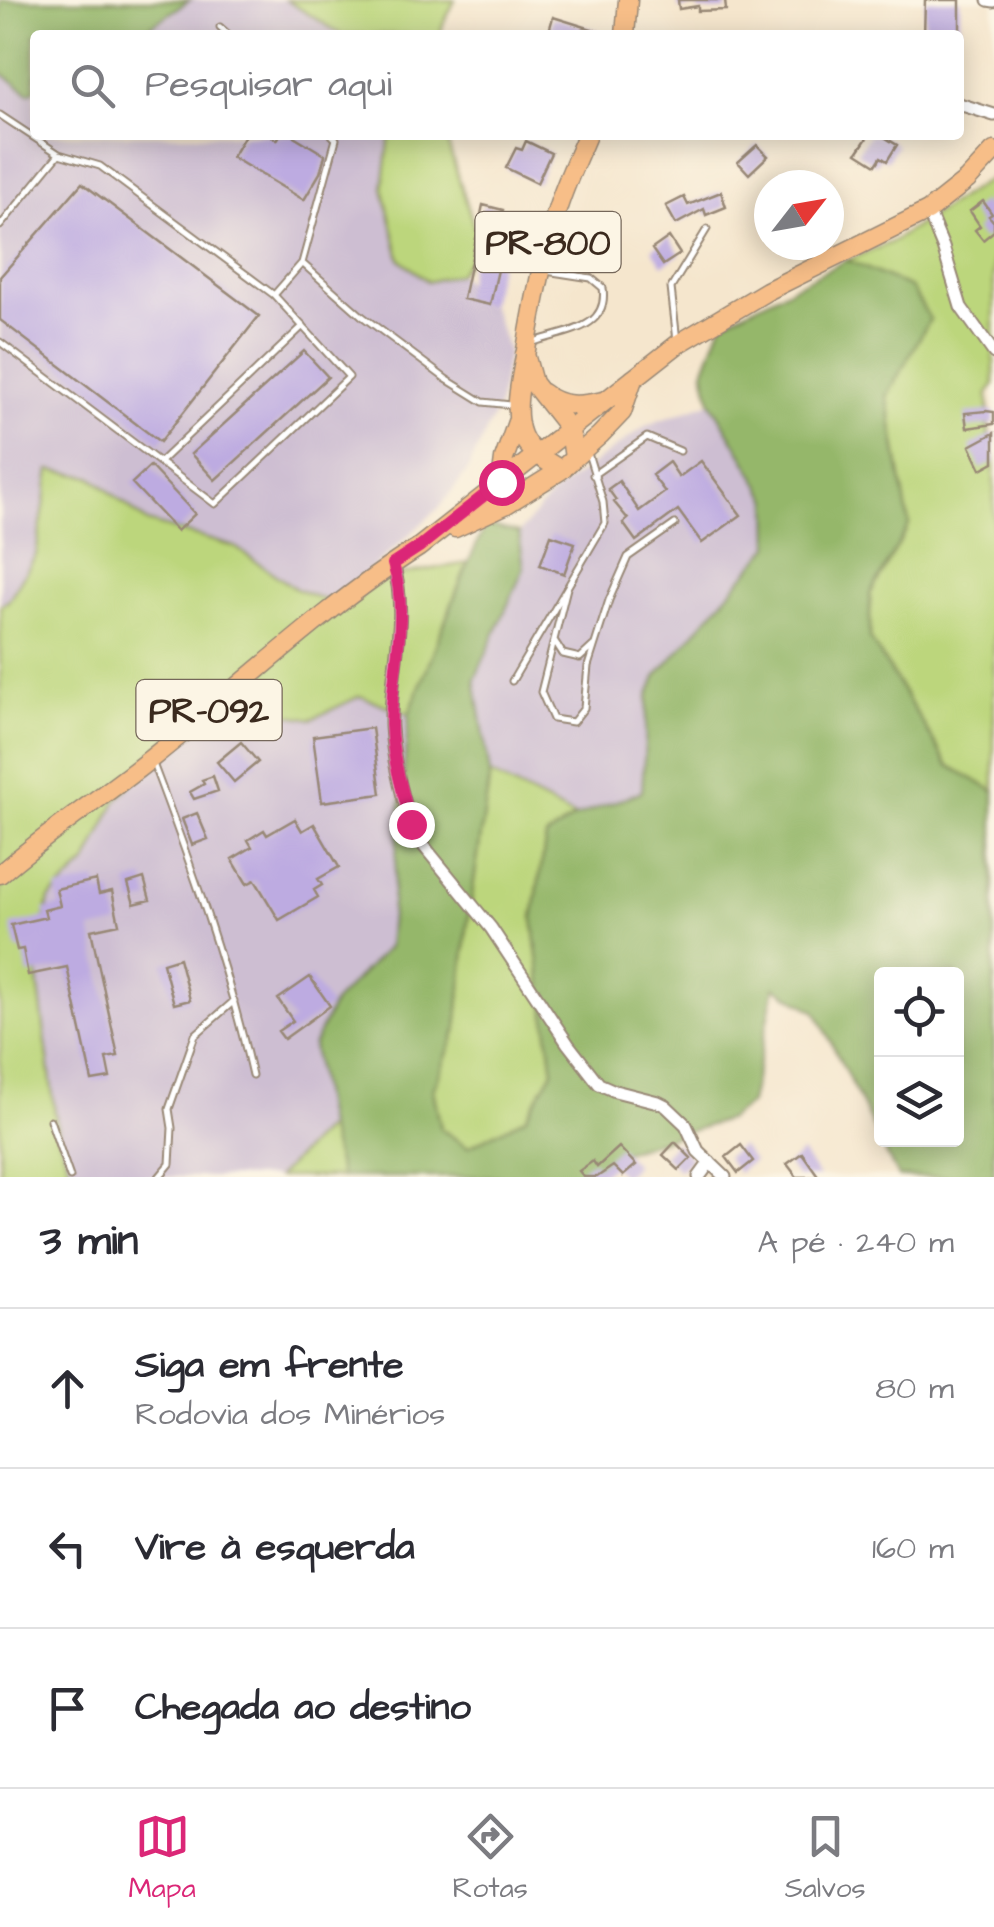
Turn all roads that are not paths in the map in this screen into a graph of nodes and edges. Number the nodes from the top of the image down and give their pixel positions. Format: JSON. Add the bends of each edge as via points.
{"nodes":[{"id":1,"x":628,"y":0,"type":"edge"},
{"id":2,"x":220,"y":27,"type":"dead end"},
{"id":3,"x":223,"y":30,"type":"edge"},
{"id":4,"x":626,"y":30,"type":"edge"},
{"id":5,"x":964,"y":106,"type":"edge"},
{"id":6,"x":0,"y":115,"type":"edge"},
{"id":7,"x":994,"y":115,"type":"edge"},
{"id":8,"x":30,"y":135,"type":"edge"},
{"id":9,"x":38,"y":140,"type":"edge"},
{"id":10,"x":336,"y":140,"type":"edge"},
{"id":11,"x":585,"y":140,"type":"edge"},
{"id":12,"x":994,"y":152,"type":"edge"},
{"id":13,"x":59,"y":154,"type":"junction"},
{"id":14,"x":928,"y":211,"type":"junction"},
{"id":15,"x":0,"y":226,"type":"edge"},
{"id":16,"x":707,"y":229,"type":"dead end"},
{"id":17,"x":302,"y":263,"type":"junction"},
{"id":18,"x":542,"y":270,"type":"junction"},
{"id":19,"x":274,"y":294,"type":"junction"},
{"id":20,"x":303,"y":326,"type":"junction"},
{"id":21,"x":0,"y":342,"type":"edge"},
{"id":22,"x":678,"y":344,"type":"junction"},
{"id":23,"x":526,"y":350,"type":"junction"},
{"id":24,"x":994,"y":353,"type":"edge"},
{"id":25,"x":634,"y":379,"type":"junction"},
{"id":26,"x":532,"y":383,"type":"junction"},
{"id":27,"x":608,"y":400,"type":"junction"},
{"id":28,"x":519,"y":411,"type":"junction"},
{"id":29,"x":568,"y":429,"type":"junction"},
{"id":30,"x":680,"y":451,"type":"dead end"},
{"id":31,"x":535,"y":454,"type":"junction"},
{"id":32,"x":574,"y":458,"type":"junction"},
{"id":33,"x":159,"y":462,"type":"junction"},
{"id":34,"x":593,"y":476,"type":"junction"},
{"id":35,"x":501,"y":482,"type":"junction"},
{"id":36,"x":674,"y":524,"type":"dead end"},
{"id":37,"x":419,"y":547,"type":"junction"},
{"id":38,"x":393,"y":564,"type":"junction"},
{"id":39,"x":566,"y":588,"type":"junction"},
{"id":40,"x":554,"y":640,"type":"junction"},
{"id":41,"x":595,"y":643,"type":"junction"},
{"id":42,"x":512,"y":681,"type":"dead end"},
{"id":43,"x":152,"y":758,"type":"junction"},
{"id":44,"x":0,"y":874,"type":"edge"},
{"id":45,"x":234,"y":1001,"type":"junction"},
{"id":46,"x":252,"y":1076,"type":"dead end"},
{"id":47,"x":50,"y":1120,"type":"dead end"},
{"id":48,"x":710,"y":1162,"type":"junction"},
{"id":49,"x":70,"y":1177,"type":"edge"},
{"id":50,"x":160,"y":1177,"type":"edge"},
{"id":51,"x":699,"y":1177,"type":"edge"},
{"id":52,"x":725,"y":1177,"type":"edge"}],
"edges":[{"from":1,"to":4,"type":"main road"},
{"from":2,"to":3,"type":"lane"},
{"from":5,"to":7,"type":"street"},
{"from":6,"to":8,"type":"lane"},
{"from":9,"to":13,"type":"lane"},
{"from":10,"to":17,"type":"lane"},
{"from":11,"to":18,"type":"main road","number":"PR-800"},
{"from":12,"to":14,"type":"main road","number":"PR-092"},
{"from":13,"to":15,"type":"lane"},
{"from":13,"to":19,"type":"lane","via":[[100,166]]},
{"from":14,"to":22,"type":"main road","number":"PR-092"},
{"from":14,"to":24,"type":"street","via":[[960,307]]},
{"from":16,"to":22,"type":"lane","via":[[671,288]]},
{"from":17,"to":19,"type":"lane"},
{"from":17,"to":28,"type":"lane","via":[[446,378],[484,402]]},
{"from":18,"to":23,"type":"main road","number":"PR-800"},
{"from":18,"to":23,"type":"lane","via":[[591,278],[603,288],[604,302],[581,327]]},
{"from":19,"to":20,"type":"lane"},
{"from":20,"to":33,"type":"lane"},
{"from":20,"to":33,"type":"lane","via":[[349,376],[255,466],[214,504]]},
{"from":21,"to":33,"type":"lane"},
{"from":22,"to":25,"type":"main road","number":"PR-092"},
{"from":23,"to":26,"type":"main road","number":"PR-800"},
{"from":23,"to":28,"type":"main road","number":"PR-800"},
{"from":25,"to":27,"type":"main road","number":"PR-092"},
{"from":25,"to":32,"type":"main road","via":[[622,412]]},
{"from":26,"to":27,"type":"main road","via":[[561,403]]},
{"from":26,"to":29,"type":"main road","number":"PR-800"},
{"from":27,"to":29,"type":"main road","number":"PR-092"},
{"from":28,"to":31,"type":"main road","via":[[522,436]]},
{"from":28,"to":35,"type":"main road"},
{"from":29,"to":31,"type":"main road","number":"PR-092"},
{"from":29,"to":32,"type":"main road"},
{"from":30,"to":34,"type":"lane","via":[[647,437]]},
{"from":31,"to":32,"type":"main road"},
{"from":31,"to":35,"type":"main road","number":"PR-092"},
{"from":32,"to":34,"type":"lane"},
{"from":32,"to":37,"type":"main road","via":[[504,505]]},
{"from":34,"to":39,"type":"lane","via":[[605,524]]},
{"from":35,"to":37,"type":"main road","number":"PR-092"},
{"from":36,"to":41,"type":"lane","via":[[628,557]]},
{"from":37,"to":38,"type":"main road","number":"PR-092"},
{"from":38,"to":43,"type":"main road","number":"PR-092"},
{"from":38,"to":48,"type":"street","via":[[400,594],[391,727],[411,824],[599,1084],[666,1106]]},
{"from":39,"to":40,"type":"lane"},
{"from":39,"to":42,"type":"lane"},
{"from":40,"to":41,"type":"lane","via":[[563,654],[580,658]]},
{"from":40,"to":41,"type":"lane","via":[[541,692],[553,719],[573,722],[584,708]]},
{"from":43,"to":44,"type":"main road","number":"PR-092"},
{"from":43,"to":45,"type":"lane"},
{"from":45,"to":46,"type":"lane"},
{"from":45,"to":50,"type":"lane","via":[[195,1034],[169,1109],[170,1164]]},
{"from":47,"to":49,"type":"lane"},
{"from":48,"to":51,"type":"street"},
{"from":48,"to":52,"type":"street"}]}
